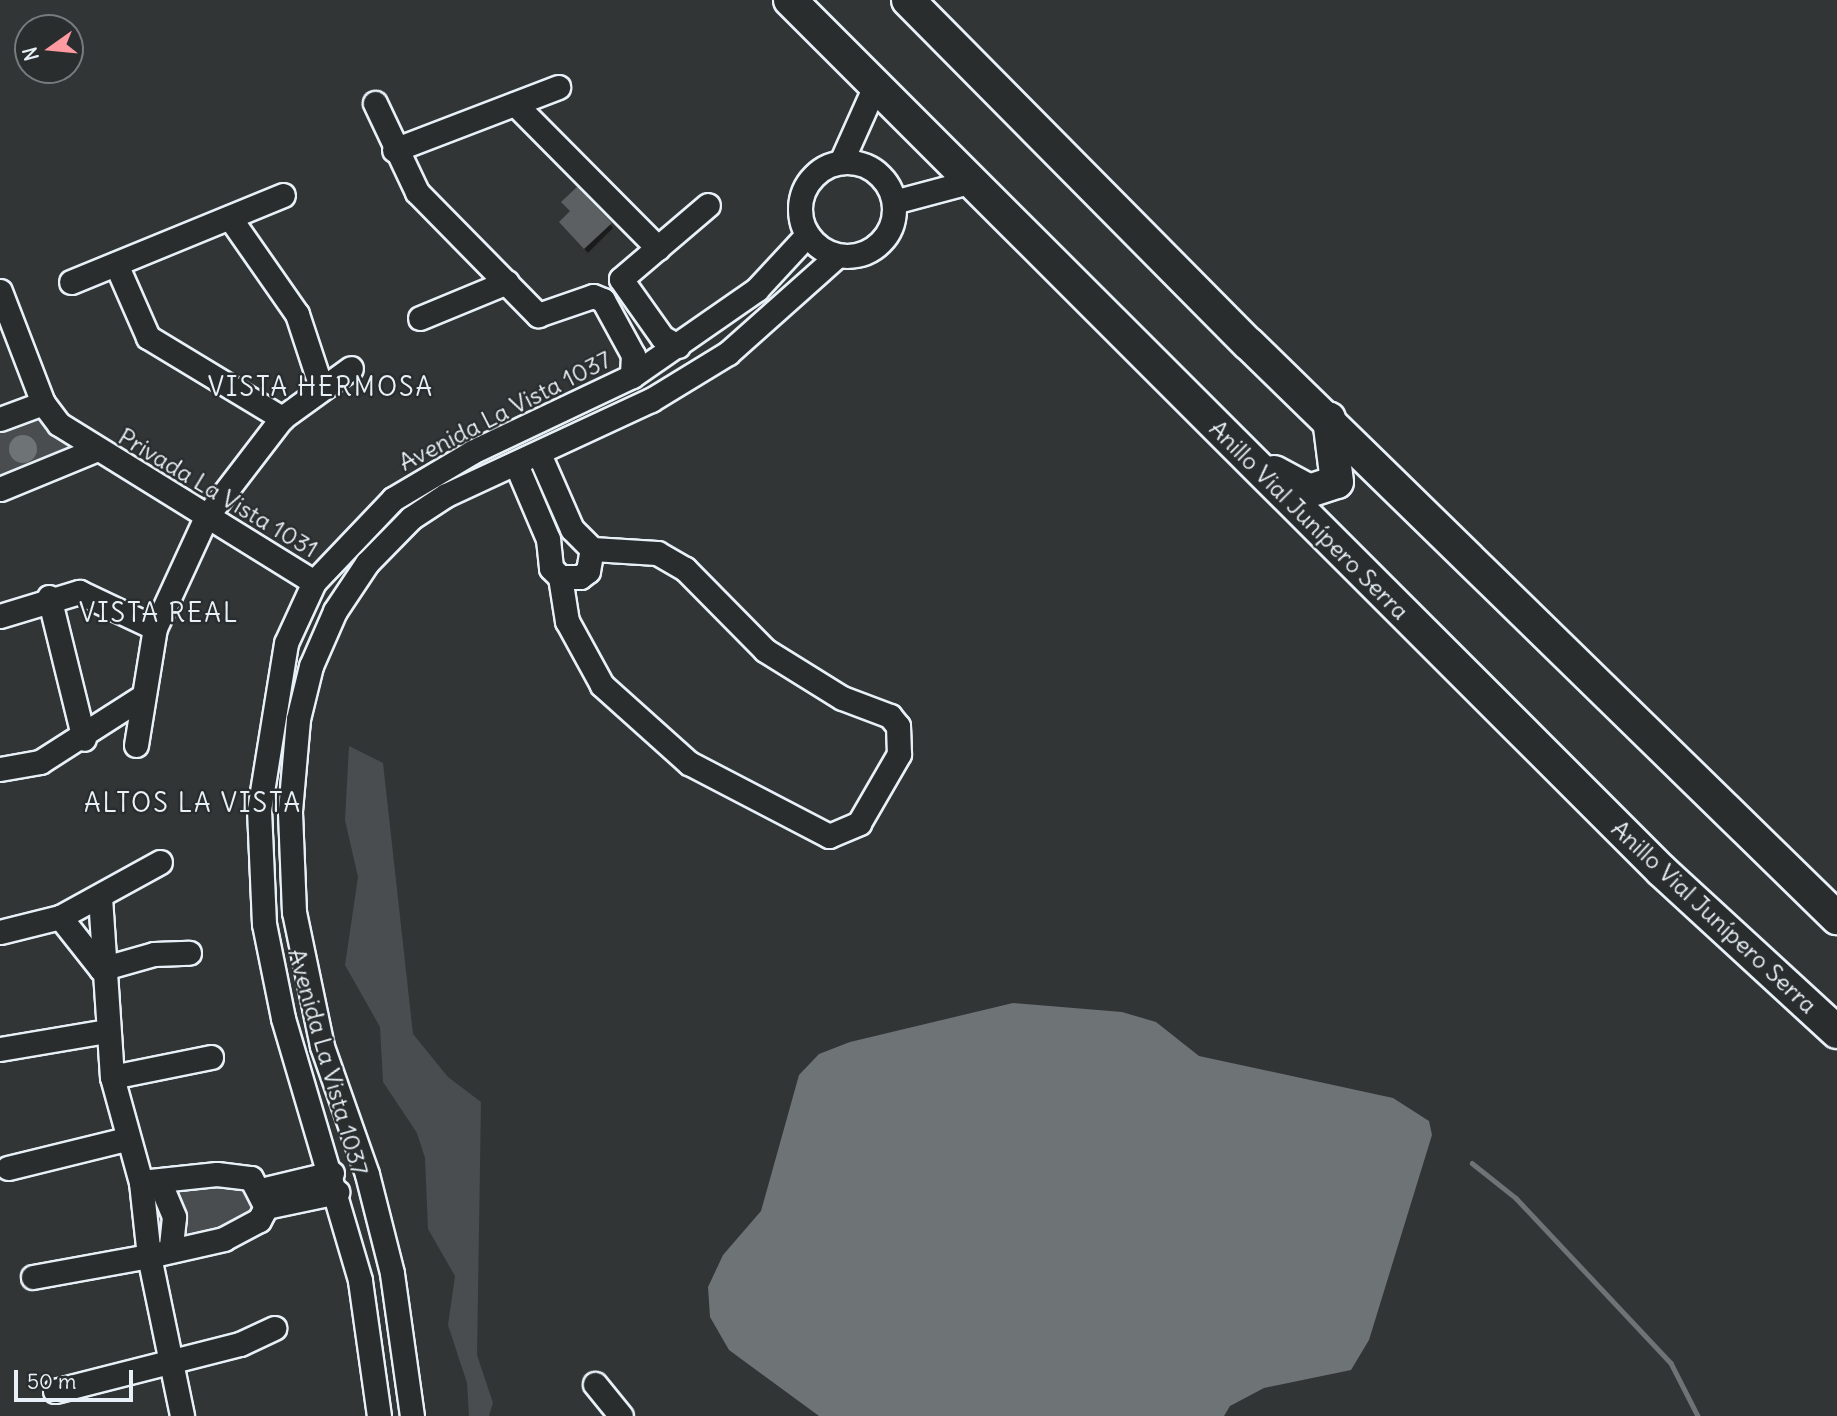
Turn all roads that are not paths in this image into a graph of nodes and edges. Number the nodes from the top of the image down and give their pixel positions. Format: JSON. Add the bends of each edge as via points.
{"nodes":[{"id":1,"x":790,"y":0,"type":"edge"},
{"id":2,"x":908,"y":0,"type":"edge"},
{"id":3,"x":875,"y":86,"type":"junction"},
{"id":4,"x":558,"y":87,"type":"dead end"},
{"id":5,"x":375,"y":103,"type":"dead end"},
{"id":6,"x":515,"y":104,"type":"junction"},
{"id":7,"x":394,"y":150,"type":"junction"},
{"id":8,"x":841,"y":162,"type":"junction"},
{"id":9,"x":969,"y":182,"type":"junction"},
{"id":10,"x":283,"y":195,"type":"dead end"},
{"id":11,"x":894,"y":202,"type":"junction"},
{"id":12,"x":708,"y":205,"type":"dead end"},
{"id":13,"x":230,"y":218,"type":"junction"},
{"id":14,"x":807,"y":235,"type":"junction"},
{"id":15,"x":657,"y":248,"type":"junction"},
{"id":16,"x":837,"y":256,"type":"junction"},
{"id":17,"x":116,"y":264,"type":"junction"},
{"id":18,"x":71,"y":282,"type":"dead end"},
{"id":19,"x":507,"y":282,"type":"junction"},
{"id":20,"x":757,"y":289,"type":"junction"},
{"id":21,"x":1,"y":296,"type":"edge"},
{"id":22,"x":779,"y":314,"type":"junction"},
{"id":23,"x":420,"y":318,"type":"dead end"},
{"id":24,"x":678,"y":346,"type":"junction"},
{"id":25,"x":351,"y":368,"type":"dead end"},
{"id":26,"x":632,"y":376,"type":"junction"},
{"id":27,"x":321,"y":387,"type":"junction"},
{"id":28,"x":43,"y":403,"type":"junction"},
{"id":29,"x":282,"y":418,"type":"junction"},
{"id":30,"x":0,"y":419,"type":"edge"},
{"id":31,"x":1329,"y":419,"type":"junction"},
{"id":32,"x":94,"y":450,"type":"junction"},
{"id":33,"x":540,"y":454,"type":"junction"},
{"id":34,"x":1245,"y":457,"type":"junction"},
{"id":35,"x":516,"y":464,"type":"junction"},
{"id":36,"x":0,"y":489,"type":"edge"},
{"id":37,"x":206,"y":516,"type":"junction"},
{"id":38,"x":592,"y":548,"type":"junction"},
{"id":39,"x":560,"y":577,"type":"junction"},
{"id":40,"x":314,"y":582,"type":"junction"},
{"id":41,"x":49,"y":597,"type":"junction"},
{"id":42,"x":0,"y":616,"type":"edge"},
{"id":43,"x":155,"y":628,"type":"junction"},
{"id":44,"x":140,"y":698,"type":"junction"},
{"id":45,"x":84,"y":739,"type":"junction"},
{"id":46,"x":136,"y":745,"type":"dead end"},
{"id":47,"x":0,"y":769,"type":"edge"},
{"id":48,"x":160,"y":862,"type":"dead end"},
{"id":49,"x":100,"y":897,"type":"junction"},
{"id":50,"x":60,"y":917,"type":"junction"},
{"id":51,"x":1837,"y":918,"type":"edge"},
{"id":52,"x":0,"y":932,"type":"edge"},
{"id":53,"x":189,"y":953,"type":"dead end"},
{"id":54,"x":101,"y":969,"type":"junction"},
{"id":55,"x":287,"y":969,"type":"junction"},
{"id":56,"x":106,"y":1031,"type":"junction"},
{"id":57,"x":1837,"y":1032,"type":"edge"},
{"id":58,"x":0,"y":1049,"type":"edge"},
{"id":59,"x":211,"y":1057,"type":"dead end"},
{"id":60,"x":112,"y":1077,"type":"junction"},
{"id":61,"x":126,"y":1139,"type":"junction"},
{"id":62,"x":8,"y":1168,"type":"dead end"},
{"id":63,"x":150,"y":1182,"type":"junction"},
{"id":64,"x":335,"y":1182,"type":"junction"},
{"id":65,"x":263,"y":1199,"type":"junction"},
{"id":66,"x":171,"y":1247,"type":"junction"},
{"id":67,"x":149,"y":1256,"type":"junction"},
{"id":68,"x":33,"y":1277,"type":"dead end"},
{"id":69,"x":274,"y":1328,"type":"dead end"},
{"id":70,"x":172,"y":1358,"type":"junction"},
{"id":71,"x":596,"y":1384,"type":"dead end"},
{"id":72,"x":55,"y":1391,"type":"dead end"},
{"id":73,"x":614,"y":1412,"type":"edge"},
{"id":74,"x":182,"y":1416,"type":"edge"},
{"id":75,"x":379,"y":1416,"type":"edge"},
{"id":76,"x":412,"y":1416,"type":"edge"}],
"edges":[{"from":1,"to":3,"type":"highway","name":"Anillo Vial Junípero Serra"},
{"from":2,"to":31,"type":"highway"},
{"from":3,"to":8,"type":"street"},
{"from":3,"to":9,"type":"highway","name":"Anillo Vial Junípero Serra"},
{"from":4,"to":6,"type":"street"},
{"from":5,"to":7,"type":"street"},
{"from":6,"to":7,"type":"street"},
{"from":6,"to":15,"type":"street"},
{"from":7,"to":19,"type":"street","via":[[417,192]]},
{"from":8,"to":11,"type":"street","via":[[875,172]]},
{"from":8,"to":14,"type":"street","via":[[809,181],[801,217]]},
{"from":9,"to":11,"type":"street"},
{"from":9,"to":34,"type":"highway","name":"Anillo Vial Junípero Serra"},
{"from":10,"to":13,"type":"street"},
{"from":11,"to":16,"type":"street","via":[[885,237],[855,256]]},
{"from":12,"to":15,"type":"street"},
{"from":13,"to":17,"type":"street"},
{"from":13,"to":27,"type":"street","via":[[297,314]]},
{"from":14,"to":16,"type":"street"},
{"from":14,"to":20,"type":"street","name":"Avenida La Vista 1037"},
{"from":15,"to":24,"type":"street","via":[[622,285],[662,337]]},
{"from":16,"to":22,"type":"street","name":"Avenida La Vista 1037"},
{"from":17,"to":18,"type":"street"},
{"from":17,"to":29,"type":"street","via":[[148,337]]},
{"from":19,"to":23,"type":"street"},
{"from":19,"to":26,"type":"street","via":[[541,317],[597,296],[633,355]]},
{"from":20,"to":22,"type":"street"},
{"from":20,"to":24,"type":"street","name":"Avenida La Vista 1037"},
{"from":21,"to":28,"type":"street","name":"Privada La Vista 1031"},
{"from":22,"to":33,"type":"street","name":"Avenida La Vista 1037","via":[[651,400]]},
{"from":24,"to":26,"type":"street","name":"Avenida La Vista 1037"},
{"from":25,"to":27,"type":"street"},
{"from":26,"to":40,"type":"street","name":"Avenida La Vista 1037","via":[[472,453],[393,499]]},
{"from":27,"to":29,"type":"street"},
{"from":28,"to":30,"type":"street"},
{"from":28,"to":32,"type":"street","name":"Privada La Vista 1031","via":[[59,424]]},
{"from":29,"to":37,"type":"street"},
{"from":31,"to":34,"type":"highway","via":[[1340,472],[1337,482],[1318,492]]},
{"from":31,"to":51,"type":"highway"},
{"from":32,"to":36,"type":"street","name":"Privada La Vista 1031"},
{"from":32,"to":37,"type":"street","name":"Privada La Vista 1031"},
{"from":33,"to":35,"type":"street","name":"Avenida La Vista 1037"},
{"from":33,"to":38,"type":"street","via":[[572,529]]},
{"from":34,"to":57,"type":"highway","name":"Anillo Vial Junípero Serra","via":[[1662,871]]},
{"from":35,"to":39,"type":"street","via":[[548,539],[551,568]]},
{"from":35,"to":55,"type":"street","name":"Avenida La Vista 1037","via":[[446,495],[386,538],[325,633],[303,694],[290,811]]},
{"from":37,"to":40,"type":"street","name":"Privada La Vista 1031"},
{"from":37,"to":43,"type":"street"},
{"from":38,"to":39,"type":"street","via":[[588,571]]},
{"from":38,"to":39,"type":"street","via":[[657,553],[685,569],[765,650],[842,698],[890,716],[898,726],[899,754],[859,823],[830,836],[689,763],[603,685],[567,621]]},
{"from":40,"to":55,"type":"street","name":"Avenida La Vista 1037","via":[[286,643],[271,711],[260,810],[260,883]]},
{"from":41,"to":42,"type":"street"},
{"from":41,"to":43,"type":"street","via":[[91,596]]},
{"from":41,"to":45,"type":"street"},
{"from":43,"to":44,"type":"street"},
{"from":44,"to":45,"type":"street"},
{"from":44,"to":46,"type":"street"},
{"from":45,"to":47,"type":"street","via":[[40,762]]},
{"from":48,"to":49,"type":"street"},
{"from":49,"to":50,"type":"street"},
{"from":49,"to":54,"type":"street"},
{"from":50,"to":52,"type":"street"},
{"from":50,"to":54,"type":"street"},
{"from":53,"to":54,"type":"street","via":[[155,954]]},
{"from":54,"to":56,"type":"street"},
{"from":55,"to":64,"type":"street","name":"Avenida La Vista 1037"},
{"from":55,"to":76,"type":"street","name":"Avenida La Vista 1037","via":[[322,1046],[367,1174],[389,1261]]},
{"from":56,"to":58,"type":"street"},
{"from":56,"to":60,"type":"street"},
{"from":59,"to":60,"type":"street"},
{"from":60,"to":61,"type":"street"},
{"from":61,"to":62,"type":"street"},
{"from":61,"to":63,"type":"street"},
{"from":63,"to":65,"type":"street","via":[[217,1174],[251,1178]]},
{"from":63,"to":66,"type":"street","via":[[174,1217]]},
{"from":63,"to":67,"type":"street"},
{"from":64,"to":65,"type":"street"},
{"from":64,"to":75,"type":"street","name":"Avenida La Vista 1037","via":[[360,1280]]},
{"from":65,"to":66,"type":"street","via":[[259,1220],[224,1239]]},
{"from":66,"to":67,"type":"street"},
{"from":67,"to":68,"type":"street"},
{"from":67,"to":70,"type":"street"},
{"from":69,"to":70,"type":"street","via":[[240,1345]]},
{"from":70,"to":72,"type":"street"},
{"from":70,"to":74,"type":"street"},
{"from":71,"to":73,"type":"street"}]}
